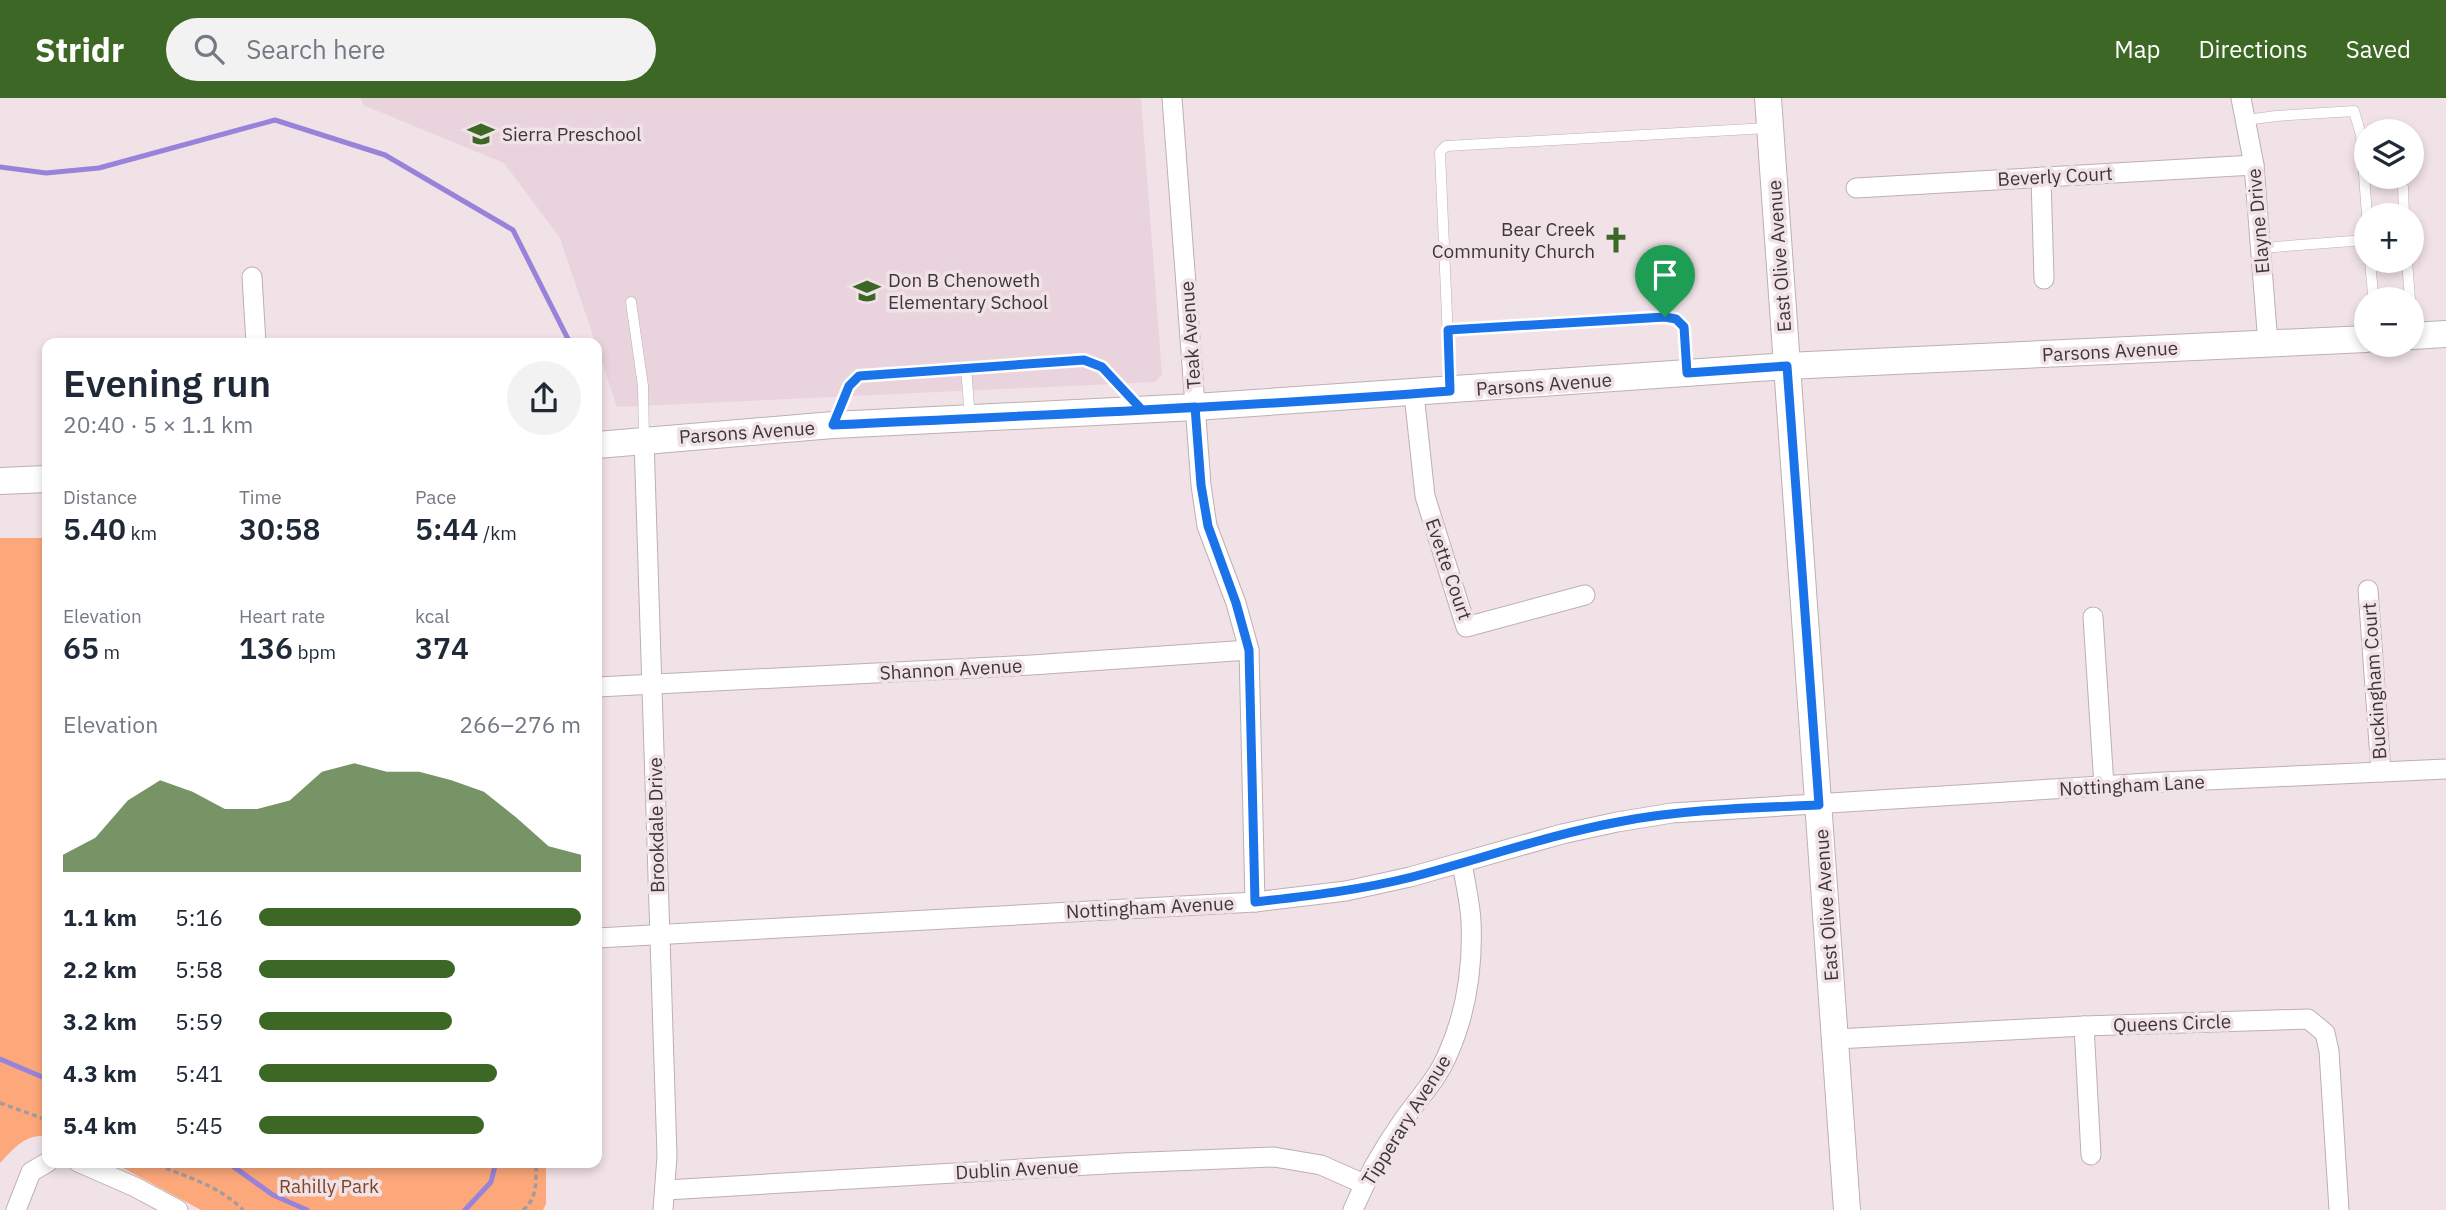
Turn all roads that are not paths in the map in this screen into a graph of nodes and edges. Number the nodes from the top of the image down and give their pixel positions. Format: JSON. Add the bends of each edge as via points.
{"nodes":[{"id":1,"x":1172,"y":98,"type":"edge"},
{"id":2,"x":1768,"y":98,"type":"edge"},
{"id":3,"x":2241,"y":98,"type":"edge"},
{"id":4,"x":2246,"y":120,"type":"junction"},
{"id":5,"x":1770,"y":128,"type":"junction"},
{"id":6,"x":2254,"y":165,"type":"junction"},
{"id":7,"x":2041,"y":177,"type":"junction"},
{"id":8,"x":1856,"y":188,"type":"dead end"},
{"id":9,"x":2366,"y":203,"type":"edge"},
{"id":10,"x":2354,"y":241,"type":"edge"},
{"id":11,"x":2261,"y":248,"type":"junction"},
{"id":12,"x":252,"y":277,"type":"dead end"},
{"id":13,"x":2044,"y":279,"type":"dead end"},
{"id":14,"x":631,"y":302,"type":"dead end"},
{"id":15,"x":1448,"y":330,"type":"junction"},
{"id":16,"x":2446,"y":334,"type":"edge"},
{"id":17,"x":2424,"y":335,"type":"edge"},
{"id":18,"x":256,"y":338,"type":"edge"},
{"id":19,"x":2354,"y":340,"type":"edge"},
{"id":20,"x":2268,"y":344,"type":"junction"},
{"id":21,"x":1787,"y":366,"type":"junction"},
{"id":22,"x":966,"y":369,"type":"junction"},
{"id":23,"x":1687,"y":373,"type":"junction"},
{"id":24,"x":1450,"y":391,"type":"junction"},
{"id":25,"x":1414,"y":394,"type":"junction"},
{"id":26,"x":1195,"y":407,"type":"junction"},
{"id":27,"x":1142,"y":410,"type":"junction"},
{"id":28,"x":970,"y":419,"type":"junction"},
{"id":29,"x":833,"y":425,"type":"junction"},
{"id":30,"x":644,"y":440,"type":"junction"},
{"id":31,"x":602,"y":444,"type":"edge"},
{"id":32,"x":42,"y":479,"type":"edge"},
{"id":33,"x":0,"y":481,"type":"edge"},
{"id":34,"x":2368,"y":590,"type":"dead end"},
{"id":35,"x":1585,"y":595,"type":"dead end"},
{"id":36,"x":2093,"y":617,"type":"dead end"},
{"id":37,"x":1249,"y":650,"type":"junction"},
{"id":38,"x":653,"y":684,"type":"junction"},
{"id":39,"x":602,"y":687,"type":"edge"},
{"id":40,"x":2446,"y":769,"type":"edge"},
{"id":41,"x":2381,"y":772,"type":"junction"},
{"id":42,"x":2105,"y":786,"type":"junction"},
{"id":43,"x":1819,"y":805,"type":"junction"},
{"id":44,"x":1462,"y":863,"type":"junction"},
{"id":45,"x":1255,"y":902,"type":"junction"},
{"id":46,"x":659,"y":935,"type":"junction"},
{"id":47,"x":602,"y":938,"type":"edge"},
{"id":48,"x":2084,"y":1026,"type":"junction"},
{"id":49,"x":1836,"y":1039,"type":"junction"},
{"id":50,"x":2091,"y":1155,"type":"dead end"},
{"id":51,"x":42,"y":1166,"type":"edge"},
{"id":52,"x":93,"y":1168,"type":"edge"},
{"id":53,"x":1364,"y":1184,"type":"junction"},
{"id":54,"x":666,"y":1190,"type":"junction"},
{"id":55,"x":16,"y":1209,"type":"edge"},
{"id":56,"x":178,"y":1210,"type":"edge"},
{"id":57,"x":663,"y":1210,"type":"edge"},
{"id":58,"x":1353,"y":1210,"type":"edge"},
{"id":59,"x":1847,"y":1210,"type":"edge"},
{"id":60,"x":2339,"y":1210,"type":"edge"}],
"edges":[{"from":1,"to":26,"type":"street","name":"Teak Avenue"},
{"from":2,"to":5,"type":"street","name":"East Olive Avenue"},
{"from":3,"to":4,"type":"street","name":"Elayne Drive"},
{"from":4,"to":6,"type":"street","name":"Elayne Drive"},
{"from":4,"to":9,"type":"lane","via":[[2354,111],[2361,135]]},
{"from":5,"to":15,"type":"lane","via":[[1446,146],[1440,152]]},
{"from":5,"to":21,"type":"street","name":"East Olive Avenue"},
{"from":6,"to":7,"type":"street","name":"Beverly Court"},
{"from":6,"to":11,"type":"street","name":"Elayne Drive"},
{"from":7,"to":8,"type":"street","name":"Beverly Court"},
{"from":7,"to":13,"type":"street"},
{"from":10,"to":11,"type":"lane"},
{"from":11,"to":20,"type":"street","name":"Elayne Drive"},
{"from":12,"to":18,"type":"street"},
{"from":14,"to":30,"type":"lane","via":[[643,386]]},
{"from":15,"to":23,"type":"lane","via":[[1665,317],[1684,327]]},
{"from":15,"to":24,"type":"lane"},
{"from":16,"to":17,"type":"street"},
{"from":19,"to":20,"type":"street","name":"Parsons Avenue"},
{"from":20,"to":21,"type":"street","name":"Parsons Avenue"},
{"from":21,"to":23,"type":"street","name":"Parsons Avenue"},
{"from":21,"to":43,"type":"street","name":"East Olive Avenue"},
{"from":22,"to":27,"type":"lane","via":[[1084,360],[1102,367]]},
{"from":22,"to":28,"type":"lane"},
{"from":22,"to":29,"type":"lane","via":[[859,376],[849,386]]},
{"from":23,"to":24,"type":"street","name":"Parsons Avenue"},
{"from":24,"to":25,"type":"street","name":"Parsons Avenue"},
{"from":25,"to":26,"type":"street","name":"Parsons Avenue"},
{"from":25,"to":35,"type":"street","name":"Evette Court","via":[[1425,496],[1465,627]]},
{"from":26,"to":27,"type":"street","name":"Parsons Avenue"},
{"from":26,"to":37,"type":"street","name":"Teak Avenue","via":[[1208,526]]},
{"from":27,"to":28,"type":"street","name":"Parsons Avenue"},
{"from":28,"to":29,"type":"street","name":"Parsons Avenue"},
{"from":29,"to":30,"type":"street","name":"Parsons Avenue"},
{"from":30,"to":31,"type":"street","name":"Parsons Avenue"},
{"from":30,"to":38,"type":"street","name":"Brookdale Drive"},
{"from":32,"to":33,"type":"street"},
{"from":34,"to":41,"type":"street","name":"Buckingham Court"},
{"from":36,"to":42,"type":"street"},
{"from":37,"to":38,"type":"street","name":"Shannon Avenue"},
{"from":37,"to":45,"type":"street","name":"Teak Avenue"},
{"from":38,"to":39,"type":"street","name":"Shannon Avenue"},
{"from":38,"to":46,"type":"street","name":"Brookdale Drive"},
{"from":40,"to":41,"type":"street","name":"Nottingham Lane"},
{"from":41,"to":42,"type":"street","name":"Nottingham Lane"},
{"from":42,"to":43,"type":"street","name":"Nottingham Lane"},
{"from":43,"to":44,"type":"street","name":"Nottingham Avenue","via":[[1672,813],[1562,834]]},
{"from":43,"to":49,"type":"street","name":"East Olive Avenue"},
{"from":44,"to":45,"type":"street","name":"Nottingham Avenue","via":[[1346,891]]},
{"from":44,"to":53,"type":"street","name":"Tipperary Avenue","via":[[1471,919],[1471,961],[1461,1017],[1447,1058]]},
{"from":45,"to":46,"type":"street","name":"Nottingham Avenue"},
{"from":46,"to":47,"type":"street","name":"Nottingham Avenue"},
{"from":46,"to":54,"type":"street","name":"Brookdale Drive"},
{"from":48,"to":49,"type":"street","name":"Queens Circle"},
{"from":48,"to":50,"type":"street"},
{"from":48,"to":60,"type":"street","name":"Queens Circle","via":[[2308,1018],[2325,1033],[2329,1051]]},
{"from":49,"to":59,"type":"street","name":"East Olive Avenue"},
{"from":51,"to":55,"type":"street","via":[[31,1172]]},
{"from":52,"to":56,"type":"street"},
{"from":53,"to":54,"type":"street","name":"Dublin Avenue","via":[[1321,1165],[1274,1157]]},
{"from":53,"to":58,"type":"street","name":"Tipperary Avenue"},
{"from":54,"to":57,"type":"street","name":"Brookdale Drive"}]}
